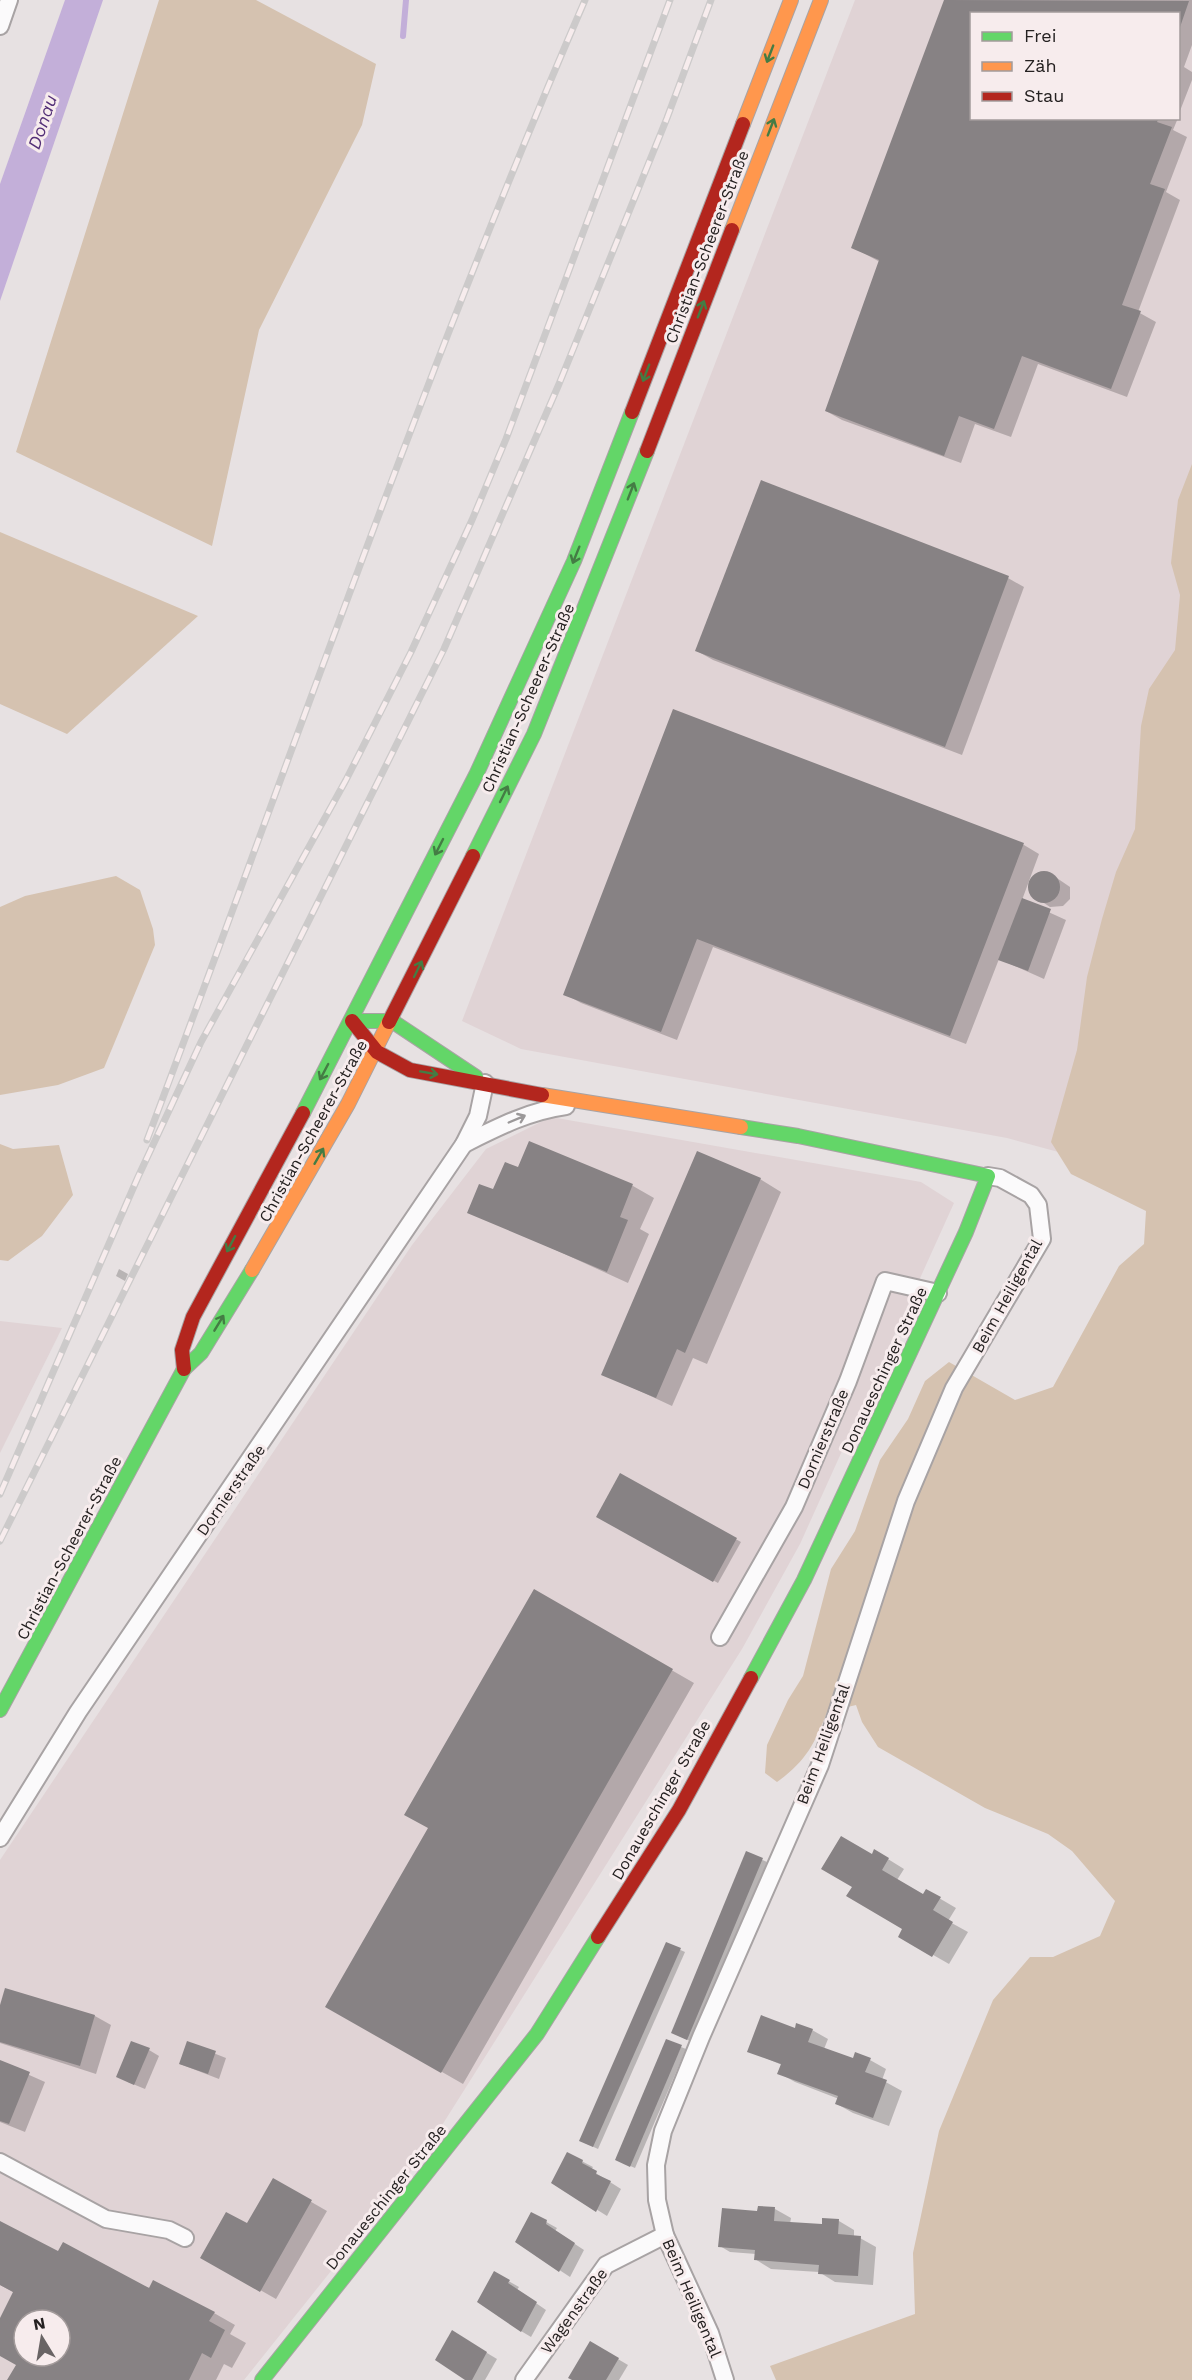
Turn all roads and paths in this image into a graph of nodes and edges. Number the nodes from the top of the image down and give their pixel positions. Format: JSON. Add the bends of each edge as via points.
{"nodes":[{"id":1,"x":9,"y":0,"type":"edge"},
{"id":2,"x":791,"y":0,"type":"edge"},
{"id":3,"x":821,"y":0,"type":"edge"},
{"id":4,"x":0,"y":26,"type":"edge"},
{"id":5,"x":352,"y":1021,"type":"junction"},
{"id":6,"x":392,"y":1022,"type":"junction"},
{"id":7,"x":376,"y":1052,"type":"junction"},
{"id":8,"x":485,"y":1083,"type":"junction"},
{"id":9,"x":586,"y":1104,"type":"junction"},
{"id":10,"x":464,"y":1144,"type":"junction"},
{"id":11,"x":988,"y":1176,"type":"junction"},
{"id":12,"x":938,"y":1293,"type":"junction"},
{"id":13,"x":184,"y":1369,"type":"junction"},
{"id":14,"x":720,"y":1637,"type":"dead end"},
{"id":15,"x":0,"y":1710,"type":"edge"},
{"id":16,"x":0,"y":1838,"type":"edge"},
{"id":17,"x":0,"y":2162,"type":"edge"},
{"id":18,"x":664,"y":2235,"type":"junction"},
{"id":19,"x":185,"y":2238,"type":"dead end"},
{"id":20,"x":262,"y":2380,"type":"edge"},
{"id":21,"x":524,"y":2380,"type":"edge"},
{"id":22,"x":725,"y":2380,"type":"edge"}],
"edges":[{"from":1,"to":4,"type":"street"},
{"from":2,"to":5,"type":"main road","name":"Christian-Scheerer-Straße","one_way":true,"via":[[574,561],[476,775]]},
{"from":6,"to":3,"type":"main road","name":"Christian-Scheerer-Straße","one_way":true,"via":[[534,734]]},
{"from":5,"to":6,"type":"main road"},
{"from":5,"to":7,"type":"main road","name":"Dornierstraße"},
{"from":5,"to":13,"type":"main road","name":"Christian-Scheerer-Straße","one_way":true,"via":[[193,1317],[182,1350]]},
{"from":6,"to":7,"type":"main road","name":"Christian-Scheerer-Straße"},
{"from":6,"to":8,"type":"main road","name":"Dornierstraße"},
{"from":7,"to":8,"type":"main road","name":"Dornierstraße","one_way":true,"via":[[410,1070]]},
{"from":13,"to":7,"type":"main road","name":"Christian-Scheerer-Straße","one_way":true,"via":[[201,1353],[268,1244]]},
{"from":8,"to":9,"type":"main road","name":"Dornierstraße"},
{"from":8,"to":10,"type":"street","name":"Dornierstraße","via":[[478,1116]]},
{"from":10,"to":9,"type":"street","name":"Dornierstraße","one_way":true,"via":[[542,1109]]},
{"from":9,"to":11,"type":"main road","name":"Dornierstraße","via":[[798,1136]]},
{"from":10,"to":16,"type":"street","name":"Dornierstraße","via":[[78,1712]]},
{"from":11,"to":12,"type":"main road","name":"Donaueschinger Straße"},
{"from":11,"to":18,"type":"street","name":"Beim Heiligental","via":[[1000,1178],[1030,1195],[1039,1212],[1042,1239],[954,1388],[915,1480],[870,1604],[820,1765],[663,2131],[656,2165]]},
{"from":12,"to":14,"type":"street","name":"Dornierstraße","via":[[885,1281],[848,1381],[794,1507]]},
{"from":12,"to":20,"type":"main road","name":"Donaueschinger Straße","via":[[804,1580],[678,1810],[537,2034]]},
{"from":13,"to":15,"type":"main road","name":"Christian-Scheerer-Straße"},
{"from":17,"to":19,"type":"street","via":[[106,2219],[169,2230]]},
{"from":18,"to":21,"type":"street","name":"Wagenstraße","via":[[606,2265]]},
{"from":18,"to":22,"type":"street","name":"Beim Heiligental","via":[[710,2333]]}]}
